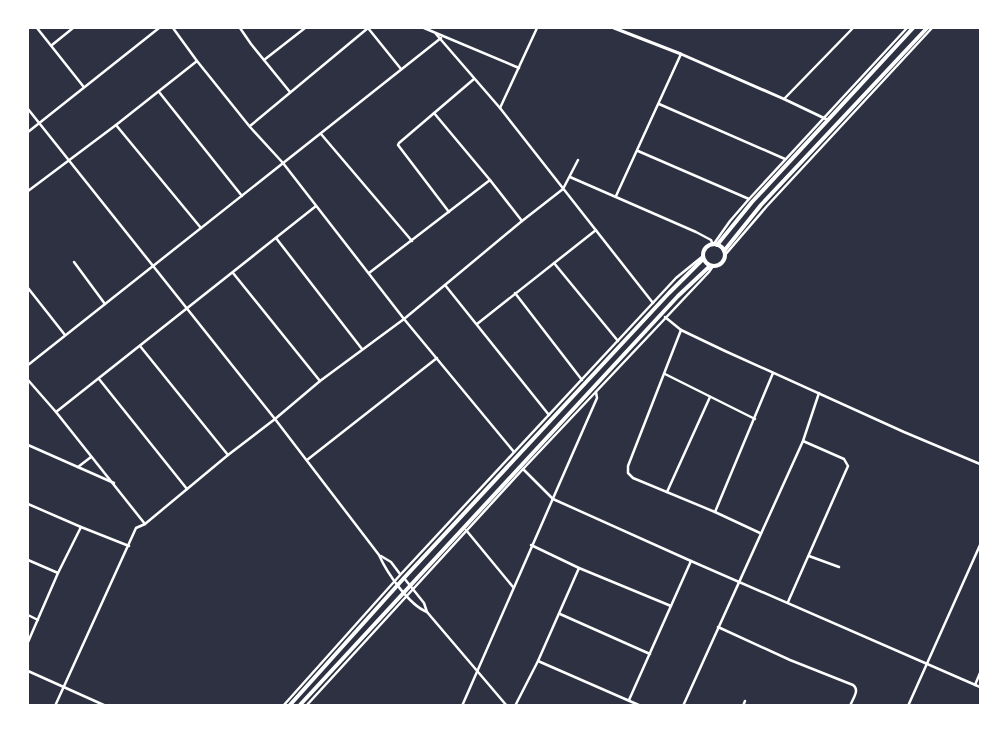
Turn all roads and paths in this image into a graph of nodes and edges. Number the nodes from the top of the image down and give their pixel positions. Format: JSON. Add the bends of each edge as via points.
{"nodes":[{"id":1,"x":37,"y":28,"type":"edge"},
{"id":2,"x":73,"y":28,"type":"edge"},
{"id":3,"x":158,"y":28,"type":"edge"},
{"id":4,"x":173,"y":28,"type":"edge"},
{"id":5,"x":240,"y":28,"type":"edge"},
{"id":6,"x":305,"y":28,"type":"edge"},
{"id":7,"x":368,"y":28,"type":"edge"},
{"id":8,"x":424,"y":28,"type":"edge"},
{"id":9,"x":536,"y":28,"type":"edge"},
{"id":10,"x":614,"y":28,"type":"edge"},
{"id":11,"x":853,"y":28,"type":"edge"},
{"id":12,"x":907,"y":28,"type":"edge"},
{"id":13,"x":913,"y":28,"type":"edge"},
{"id":14,"x":927,"y":28,"type":"edge"},
{"id":15,"x":932,"y":28,"type":"edge"},
{"id":16,"x":432,"y":29,"type":"edge"},
{"id":17,"x":436,"y":34,"type":"junction"},
{"id":18,"x":441,"y":38,"type":"junction"},
{"id":19,"x":52,"y":46,"type":"junction"},
{"id":20,"x":681,"y":54,"type":"junction"},
{"id":21,"x":264,"y":60,"type":"junction"},
{"id":22,"x":197,"y":61,"type":"junction"},
{"id":23,"x":519,"y":68,"type":"junction"},
{"id":24,"x":402,"y":70,"type":"junction"},
{"id":25,"x":474,"y":79,"type":"junction"},
{"id":26,"x":83,"y":86,"type":"junction"},
{"id":27,"x":159,"y":92,"type":"junction"},
{"id":28,"x":290,"y":92,"type":"junction"},
{"id":29,"x":784,"y":99,"type":"junction"},
{"id":30,"x":659,"y":104,"type":"junction"},
{"id":31,"x":500,"y":108,"type":"junction"},
{"id":32,"x":28,"y":109,"type":"edge"},
{"id":33,"x":434,"y":113,"type":"junction"},
{"id":34,"x":823,"y":118,"type":"junction"},
{"id":35,"x":828,"y":120,"type":"junction"},
{"id":36,"x":38,"y":123,"type":"junction"},
{"id":37,"x":116,"y":125,"type":"junction"},
{"id":38,"x":250,"y":127,"type":"junction"},
{"id":39,"x":28,"y":132,"type":"edge"},
{"id":40,"x":321,"y":134,"type":"junction"},
{"id":41,"x":638,"y":150,"type":"junction"},
{"id":42,"x":785,"y":159,"type":"junction"},
{"id":43,"x":67,"y":160,"type":"junction"},
{"id":44,"x":578,"y":160,"type":"dead end"},
{"id":45,"x":283,"y":163,"type":"junction"},
{"id":46,"x":570,"y":177,"type":"junction"},
{"id":47,"x":490,"y":180,"type":"junction"},
{"id":48,"x":563,"y":190,"type":"junction"},
{"id":49,"x":28,"y":191,"type":"edge"},
{"id":50,"x":242,"y":196,"type":"junction"},
{"id":51,"x":616,"y":196,"type":"junction"},
{"id":52,"x":749,"y":199,"type":"junction"},
{"id":53,"x":316,"y":206,"type":"junction"},
{"id":54,"x":449,"y":212,"type":"junction"},
{"id":55,"x":522,"y":221,"type":"junction"},
{"id":56,"x":201,"y":228,"type":"junction"},
{"id":57,"x":596,"y":230,"type":"junction"},
{"id":58,"x":276,"y":238,"type":"junction"},
{"id":59,"x":412,"y":241,"type":"junction"},
{"id":60,"x":715,"y":245,"type":"junction"},
{"id":61,"x":724,"y":253,"type":"junction"},
{"id":62,"x":703,"y":257,"type":"junction"},
{"id":63,"x":74,"y":262,"type":"dead end"},
{"id":64,"x":554,"y":262,"type":"junction"},
{"id":65,"x":711,"y":266,"type":"junction"},
{"id":66,"x":152,"y":267,"type":"junction"},
{"id":67,"x":233,"y":273,"type":"junction"},
{"id":68,"x":369,"y":273,"type":"junction"},
{"id":69,"x":445,"y":285,"type":"junction"},
{"id":70,"x":28,"y":288,"type":"edge"},
{"id":71,"x":515,"y":293,"type":"junction"},
{"id":72,"x":653,"y":303,"type":"junction"},
{"id":73,"x":105,"y":304,"type":"junction"},
{"id":74,"x":187,"y":308,"type":"junction"},
{"id":75,"x":665,"y":317,"type":"junction"},
{"id":76,"x":404,"y":318,"type":"junction"},
{"id":77,"x":477,"y":324,"type":"junction"},
{"id":78,"x":681,"y":330,"type":"junction"},
{"id":79,"x":65,"y":336,"type":"junction"},
{"id":80,"x":618,"y":341,"type":"junction"},
{"id":81,"x":140,"y":346,"type":"junction"},
{"id":82,"x":362,"y":349,"type":"junction"},
{"id":83,"x":437,"y":358,"type":"junction"},
{"id":84,"x":28,"y":365,"type":"edge"},
{"id":85,"x":773,"y":372,"type":"junction"},
{"id":86,"x":665,"y":374,"type":"junction"},
{"id":87,"x":99,"y":379,"type":"junction"},
{"id":88,"x":28,"y":380,"type":"edge"},
{"id":89,"x":582,"y":380,"type":"junction"},
{"id":90,"x":320,"y":381,"type":"junction"},
{"id":91,"x":596,"y":392,"type":"junction"},
{"id":92,"x":820,"y":393,"type":"junction"},
{"id":93,"x":710,"y":397,"type":"junction"},
{"id":94,"x":56,"y":412,"type":"junction"},
{"id":95,"x":549,"y":415,"type":"junction"},
{"id":96,"x":275,"y":419,"type":"junction"},
{"id":97,"x":755,"y":419,"type":"junction"},
{"id":98,"x":803,"y":440,"type":"junction"},
{"id":99,"x":28,"y":445,"type":"edge"},
{"id":100,"x":514,"y":452,"type":"junction"},
{"id":101,"x":228,"y":455,"type":"junction"},
{"id":102,"x":91,"y":456,"type":"junction"},
{"id":103,"x":307,"y":460,"type":"junction"},
{"id":104,"x":980,"y":464,"type":"edge"},
{"id":105,"x":78,"y":467,"type":"junction"},
{"id":106,"x":523,"y":469,"type":"junction"},
{"id":107,"x":115,"y":484,"type":"junction"},
{"id":108,"x":187,"y":489,"type":"junction"},
{"id":109,"x":667,"y":492,"type":"junction"},
{"id":110,"x":553,"y":499,"type":"junction"},
{"id":111,"x":28,"y":504,"type":"edge"},
{"id":112,"x":714,"y":512,"type":"junction"},
{"id":113,"x":145,"y":524,"type":"junction"},
{"id":114,"x":81,"y":527,"type":"junction"},
{"id":115,"x":466,"y":530,"type":"junction"},
{"id":116,"x":760,"y":534,"type":"junction"},
{"id":117,"x":531,"y":545,"type":"junction"},
{"id":118,"x":980,"y":545,"type":"edge"},
{"id":119,"x":129,"y":546,"type":"junction"},
{"id":120,"x":380,"y":555,"type":"junction"},
{"id":121,"x":809,"y":556,"type":"junction"},
{"id":122,"x":28,"y":560,"type":"edge"},
{"id":123,"x":691,"y":561,"type":"junction"},
{"id":124,"x":839,"y":567,"type":"dead end"},
{"id":125,"x":579,"y":568,"type":"junction"},
{"id":126,"x":58,"y":573,"type":"junction"},
{"id":127,"x":402,"y":576,"type":"junction"},
{"id":128,"x":397,"y":582,"type":"junction"},
{"id":129,"x":740,"y":582,"type":"junction"},
{"id":130,"x":411,"y":587,"type":"junction"},
{"id":131,"x":514,"y":587,"type":"junction"},
{"id":132,"x":405,"y":593,"type":"junction"},
{"id":133,"x":788,"y":602,"type":"junction"},
{"id":134,"x":671,"y":606,"type":"junction"},
{"id":135,"x":427,"y":612,"type":"junction"},
{"id":136,"x":560,"y":614,"type":"junction"},
{"id":137,"x":28,"y":615,"type":"edge"},
{"id":138,"x":38,"y":620,"type":"junction"},
{"id":139,"x":718,"y":627,"type":"junction"},
{"id":140,"x":28,"y":642,"type":"edge"},
{"id":141,"x":650,"y":654,"type":"junction"},
{"id":142,"x":538,"y":661,"type":"junction"},
{"id":143,"x":926,"y":663,"type":"junction"},
{"id":144,"x":28,"y":671,"type":"edge"},
{"id":145,"x":478,"y":671,"type":"junction"},
{"id":146,"x":980,"y":674,"type":"edge"},
{"id":147,"x":975,"y":685,"type":"junction"},
{"id":148,"x":64,"y":686,"type":"junction"},
{"id":149,"x":980,"y":687,"type":"edge"},
{"id":150,"x":629,"y":700,"type":"junction"},
{"id":151,"x":745,"y":701,"type":"dead end"},
{"id":152,"x":55,"y":706,"type":"edge"},
{"id":153,"x":106,"y":706,"type":"edge"},
{"id":154,"x":283,"y":706,"type":"edge"},
{"id":155,"x":289,"y":706,"type":"edge"},
{"id":156,"x":299,"y":706,"type":"edge"},
{"id":157,"x":306,"y":706,"type":"edge"},
{"id":158,"x":462,"y":706,"type":"edge"},
{"id":159,"x":507,"y":706,"type":"edge"},
{"id":160,"x":515,"y":706,"type":"edge"},
{"id":161,"x":641,"y":706,"type":"edge"},
{"id":162,"x":683,"y":706,"type":"edge"},
{"id":163,"x":743,"y":706,"type":"edge"},
{"id":164,"x":850,"y":706,"type":"edge"},
{"id":165,"x":908,"y":706,"type":"edge"}],
"edges":[{"from":1,"to":19,"type":"street"},
{"from":2,"to":19,"type":"street"},
{"from":3,"to":26,"type":"street"},
{"from":4,"to":22,"type":"street"},
{"from":5,"to":21,"type":"street"},
{"from":6,"to":21,"type":"street"},
{"from":7,"to":24,"type":"street"},
{"from":7,"to":28,"type":"street"},
{"from":8,"to":16,"type":"street"},
{"from":9,"to":23,"type":"street"},
{"from":10,"to":20,"type":"street"},
{"from":11,"to":29,"type":"street"},
{"from":12,"to":34,"type":"street"},
{"from":13,"to":35,"type":"main road"},
{"from":14,"to":61,"type":"main road","via":[[761,205]]},
{"from":15,"to":61,"type":"street"},
{"from":16,"to":17,"type":"street"},
{"from":17,"to":18,"type":"street"},
{"from":17,"to":23,"type":"street"},
{"from":18,"to":24,"type":"street"},
{"from":18,"to":25,"type":"street"},
{"from":19,"to":26,"type":"street"},
{"from":20,"to":29,"type":"street"},
{"from":20,"to":30,"type":"street"},
{"from":21,"to":28,"type":"street"},
{"from":22,"to":27,"type":"street"},
{"from":22,"to":38,"type":"street"},
{"from":23,"to":31,"type":"street"},
{"from":24,"to":40,"type":"street"},
{"from":25,"to":31,"type":"street"},
{"from":25,"to":33,"type":"street"},
{"from":26,"to":36,"type":"street"},
{"from":27,"to":37,"type":"street"},
{"from":27,"to":50,"type":"street"},
{"from":28,"to":38,"type":"street"},
{"from":29,"to":34,"type":"street"},
{"from":30,"to":41,"type":"street"},
{"from":30,"to":42,"type":"street"},
{"from":31,"to":48,"type":"street"},
{"from":32,"to":36,"type":"street"},
{"from":33,"to":47,"type":"street"},
{"from":33,"to":54,"type":"street","via":[[398,145]]},
{"from":34,"to":35,"type":"street"},
{"from":34,"to":42,"type":"street"},
{"from":35,"to":60,"type":"main road"},
{"from":36,"to":39,"type":"street"},
{"from":36,"to":43,"type":"street"},
{"from":37,"to":43,"type":"street"},
{"from":37,"to":56,"type":"street"},
{"from":38,"to":45,"type":"street"},
{"from":40,"to":45,"type":"street"},
{"from":40,"to":59,"type":"street"},
{"from":41,"to":51,"type":"street"},
{"from":41,"to":52,"type":"street"},
{"from":42,"to":52,"type":"street"},
{"from":43,"to":49,"type":"street"},
{"from":43,"to":66,"type":"street"},
{"from":44,"to":46,"type":"street"},
{"from":45,"to":50,"type":"street"},
{"from":45,"to":53,"type":"street"},
{"from":46,"to":48,"type":"street"},
{"from":46,"to":51,"type":"street"},
{"from":47,"to":54,"type":"street"},
{"from":47,"to":55,"type":"street"},
{"from":48,"to":55,"type":"street"},
{"from":48,"to":57,"type":"street"},
{"from":50,"to":56,"type":"street"},
{"from":51,"to":60,"type":"street","via":[[696,232]]},
{"from":52,"to":60,"type":"street"},
{"from":53,"to":58,"type":"street"},
{"from":53,"to":68,"type":"street"},
{"from":54,"to":59,"type":"street"},
{"from":55,"to":69,"type":"street"},
{"from":56,"to":66,"type":"street"},
{"from":57,"to":64,"type":"street"},
{"from":57,"to":72,"type":"street"},
{"from":58,"to":67,"type":"street"},
{"from":58,"to":82,"type":"street"},
{"from":59,"to":68,"type":"street"},
{"from":60,"to":61,"type":"main road"},
{"from":60,"to":62,"type":"main road","via":[[707,247]]},
{"from":61,"to":65,"type":"main road","via":[[721,264]]},
{"from":62,"to":65,"type":"main road"},
{"from":62,"to":72,"type":"street","via":[[676,278]]},
{"from":62,"to":127,"type":"main road"},
{"from":63,"to":73,"type":"street"},
{"from":64,"to":71,"type":"street"},
{"from":64,"to":80,"type":"street"},
{"from":65,"to":75,"type":"street","via":[[709,272]]},
{"from":65,"to":130,"type":"main road","via":[[678,296]]},
{"from":66,"to":73,"type":"street"},
{"from":66,"to":74,"type":"street"},
{"from":67,"to":74,"type":"street"},
{"from":67,"to":90,"type":"street"},
{"from":68,"to":76,"type":"street"},
{"from":69,"to":76,"type":"street"},
{"from":69,"to":77,"type":"street"},
{"from":70,"to":79,"type":"street"},
{"from":71,"to":77,"type":"street"},
{"from":71,"to":89,"type":"street"},
{"from":72,"to":80,"type":"street"},
{"from":73,"to":79,"type":"street"},
{"from":74,"to":81,"type":"street"},
{"from":74,"to":96,"type":"street"},
{"from":75,"to":78,"type":"street"},
{"from":75,"to":91,"type":"street"},
{"from":76,"to":82,"type":"street"},
{"from":76,"to":83,"type":"street"},
{"from":77,"to":95,"type":"street"},
{"from":78,"to":85,"type":"street"},
{"from":78,"to":86,"type":"street"},
{"from":79,"to":84,"type":"street"},
{"from":80,"to":89,"type":"street"},
{"from":81,"to":87,"type":"street"},
{"from":81,"to":101,"type":"street"},
{"from":82,"to":90,"type":"street"},
{"from":83,"to":100,"type":"street"},
{"from":83,"to":103,"type":"street"},
{"from":85,"to":92,"type":"street"},
{"from":85,"to":97,"type":"street"},
{"from":86,"to":93,"type":"street"},
{"from":86,"to":109,"type":"street","via":[[628,473]]},
{"from":87,"to":94,"type":"street"},
{"from":87,"to":108,"type":"street"},
{"from":88,"to":94,"type":"street"},
{"from":89,"to":95,"type":"street"},
{"from":90,"to":96,"type":"street"},
{"from":91,"to":106,"type":"street"},
{"from":91,"to":110,"type":"street","via":[[597,398]]},
{"from":92,"to":98,"type":"street"},
{"from":92,"to":104,"type":"street"},
{"from":93,"to":97,"type":"street"},
{"from":93,"to":109,"type":"street"},
{"from":94,"to":102,"type":"street"},
{"from":95,"to":100,"type":"street"},
{"from":96,"to":101,"type":"street"},
{"from":96,"to":103,"type":"street"},
{"from":97,"to":112,"type":"street"},
{"from":98,"to":116,"type":"street"},
{"from":98,"to":121,"type":"street","via":[[844,459],[848,466]]},
{"from":99,"to":105,"type":"street"},
{"from":100,"to":127,"type":"street"},
{"from":101,"to":108,"type":"street"},
{"from":102,"to":105,"type":"street"},
{"from":102,"to":107,"type":"street"},
{"from":103,"to":120,"type":"street"},
{"from":105,"to":107,"type":"street"},
{"from":106,"to":110,"type":"street"},
{"from":106,"to":115,"type":"street"},
{"from":107,"to":113,"type":"street"},
{"from":108,"to":113,"type":"street"},
{"from":109,"to":112,"type":"street"},
{"from":110,"to":117,"type":"street"},
{"from":110,"to":123,"type":"street"},
{"from":111,"to":114,"type":"street"},
{"from":112,"to":116,"type":"street"},
{"from":113,"to":119,"type":"street","via":[[136,528]]},
{"from":114,"to":119,"type":"street"},
{"from":114,"to":126,"type":"street"},
{"from":115,"to":130,"type":"street"},
{"from":115,"to":131,"type":"street"},
{"from":116,"to":129,"type":"street"},
{"from":117,"to":125,"type":"street"},
{"from":117,"to":131,"type":"street"},
{"from":118,"to":143,"type":"street"},
{"from":119,"to":148,"type":"street"},
{"from":120,"to":127,"type":"street"},
{"from":120,"to":128,"type":"street"},
{"from":121,"to":124,"type":"street"},
{"from":121,"to":133,"type":"street"},
{"from":122,"to":126,"type":"street"},
{"from":123,"to":129,"type":"street"},
{"from":123,"to":134,"type":"street"},
{"from":125,"to":134,"type":"street"},
{"from":125,"to":136,"type":"street"},
{"from":126,"to":138,"type":"street"},
{"from":127,"to":128,"type":"main road"},
{"from":127,"to":130,"type":"street"},
{"from":128,"to":132,"type":"street"},
{"from":128,"to":154,"type":"street"},
{"from":128,"to":155,"type":"main road"},
{"from":129,"to":133,"type":"street"},
{"from":129,"to":139,"type":"street"},
{"from":130,"to":132,"type":"main road"},
{"from":130,"to":135,"type":"street"},
{"from":131,"to":145,"type":"street"},
{"from":132,"to":135,"type":"street","via":[[418,608]]},
{"from":132,"to":156,"type":"main road"},
{"from":132,"to":157,"type":"street"},
{"from":133,"to":143,"type":"street"},
{"from":134,"to":141,"type":"street"},
{"from":135,"to":145,"type":"street"},
{"from":136,"to":141,"type":"street"},
{"from":136,"to":142,"type":"street"},
{"from":137,"to":138,"type":"street"},
{"from":138,"to":140,"type":"street"},
{"from":139,"to":162,"type":"street"},
{"from":139,"to":164,"type":"street","via":[[856,687]]},
{"from":141,"to":150,"type":"street"},
{"from":142,"to":150,"type":"street"},
{"from":142,"to":160,"type":"street"},
{"from":143,"to":147,"type":"street"},
{"from":143,"to":165,"type":"street"},
{"from":144,"to":148,"type":"street"},
{"from":145,"to":158,"type":"street"},
{"from":145,"to":159,"type":"street"},
{"from":146,"to":147,"type":"street"},
{"from":147,"to":149,"type":"street"},
{"from":148,"to":152,"type":"street"},
{"from":148,"to":153,"type":"street"},
{"from":150,"to":161,"type":"street"},
{"from":151,"to":163,"type":"street"}]}
